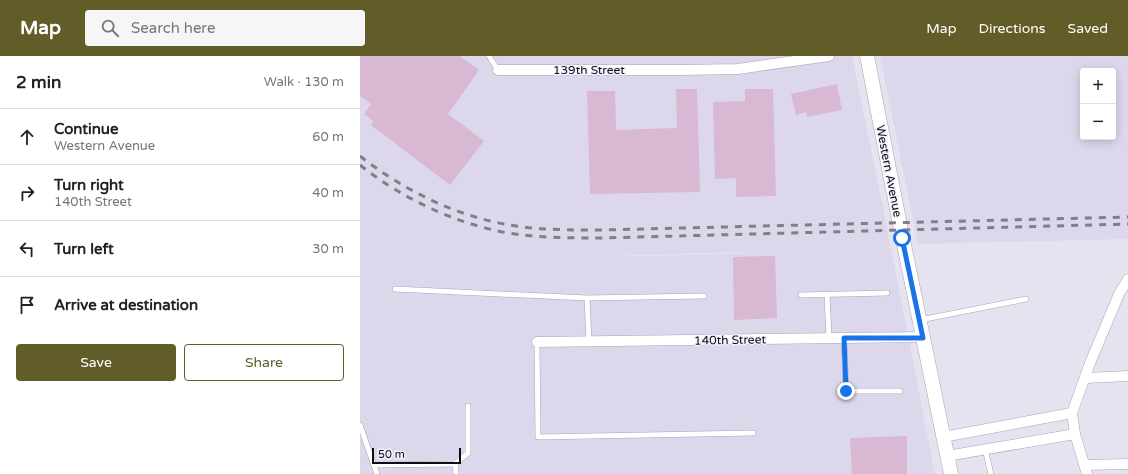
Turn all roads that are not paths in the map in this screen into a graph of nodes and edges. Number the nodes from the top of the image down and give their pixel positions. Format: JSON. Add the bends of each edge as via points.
{"nodes":[{"id":1,"x":489,"y":56,"type":"edge"},
{"id":2,"x":829,"y":56,"type":"edge"},
{"id":3,"x":867,"y":56,"type":"edge"},
{"id":4,"x":498,"y":70,"type":"joint"},
{"id":5,"x":1128,"y":279,"type":"edge"},
{"id":6,"x":395,"y":289,"type":"dead end"},
{"id":7,"x":887,"y":294,"type":"dead end"},
{"id":8,"x":801,"y":295,"type":"dead end"},
{"id":9,"x":827,"y":295,"type":"junction"},
{"id":10,"x":704,"y":296,"type":"dead end"},
{"id":11,"x":587,"y":298,"type":"junction"},
{"id":12,"x":1026,"y":299,"type":"dead end"},
{"id":13,"x":919,"y":320,"type":"junction"},
{"id":14,"x":829,"y":338,"type":"junction"},
{"id":15,"x":844,"y":338,"type":"junction"},
{"id":16,"x":923,"y":338,"type":"junction"},
{"id":17,"x":537,"y":342,"type":"joint"},
{"id":18,"x":589,"y":342,"type":"junction"},
{"id":19,"x":1128,"y":376,"type":"edge"},
{"id":20,"x":1085,"y":378,"type":"junction"},
{"id":21,"x":900,"y":391,"type":"dead end"},
{"id":22,"x":468,"y":406,"type":"dead end"},
{"id":23,"x":1072,"y":413,"type":"junction"},
{"id":24,"x":360,"y":425,"type":"edge"},
{"id":25,"x":753,"y":433,"type":"dead end"},
{"id":26,"x":1075,"y":434,"type":"junction"},
{"id":27,"x":943,"y":437,"type":"junction"},
{"id":28,"x":985,"y":449,"type":"junction"},
{"id":29,"x":947,"y":456,"type":"junction"},
{"id":30,"x":455,"y":464,"type":"junction"},
{"id":31,"x":1128,"y":464,"type":"edge"},
{"id":32,"x":374,"y":465,"type":"junction"},
{"id":33,"x":1085,"y":469,"type":"edge"},
{"id":34,"x":377,"y":474,"type":"edge"},
{"id":35,"x":456,"y":474,"type":"edge"},
{"id":36,"x":951,"y":474,"type":"edge"},
{"id":37,"x":991,"y":474,"type":"edge"}],
"edges":[{"from":1,"to":4,"type":"lane"},
{"from":2,"to":4,"type":"street","name":"139th Street","via":[[738,68]]},
{"from":3,"to":13,"type":"main road","name":"Western Avenue"},
{"from":5,"to":20,"type":"street","via":[[1119,294]]},
{"from":6,"to":11,"type":"lane"},
{"from":7,"to":9,"type":"lane"},
{"from":8,"to":9,"type":"lane"},
{"from":9,"to":14,"type":"lane"},
{"from":10,"to":11,"type":"lane"},
{"from":11,"to":18,"type":"lane"},
{"from":12,"to":13,"type":"lane"},
{"from":13,"to":16,"type":"main road","name":"Western Avenue"},
{"from":14,"to":15,"type":"street","name":"140th Street"},
{"from":14,"to":18,"type":"street","name":"140th Street"},
{"from":15,"to":16,"type":"street","name":"140th Street"},
{"from":15,"to":21,"type":"lane","via":[[846,391]]},
{"from":16,"to":27,"type":"main road","name":"Western Avenue"},
{"from":17,"to":18,"type":"street","name":"140th Street"},
{"from":17,"to":25,"type":"lane","via":[[538,437]]},
{"from":19,"to":20,"type":"street"},
{"from":20,"to":23,"type":"street"},
{"from":22,"to":30,"type":"lane","via":[[468,453]]},
{"from":23,"to":26,"type":"street"},
{"from":23,"to":27,"type":"street"},
{"from":24,"to":32,"type":"lane"},
{"from":26,"to":28,"type":"street"},
{"from":26,"to":33,"type":"street"},
{"from":27,"to":29,"type":"main road","name":"Western Avenue"},
{"from":28,"to":29,"type":"street"},
{"from":28,"to":37,"type":"lane"},
{"from":29,"to":36,"type":"main road","name":"Western Avenue"},
{"from":30,"to":32,"type":"lane"},
{"from":30,"to":35,"type":"lane"},
{"from":31,"to":33,"type":"street"},
{"from":32,"to":34,"type":"lane"}]}
